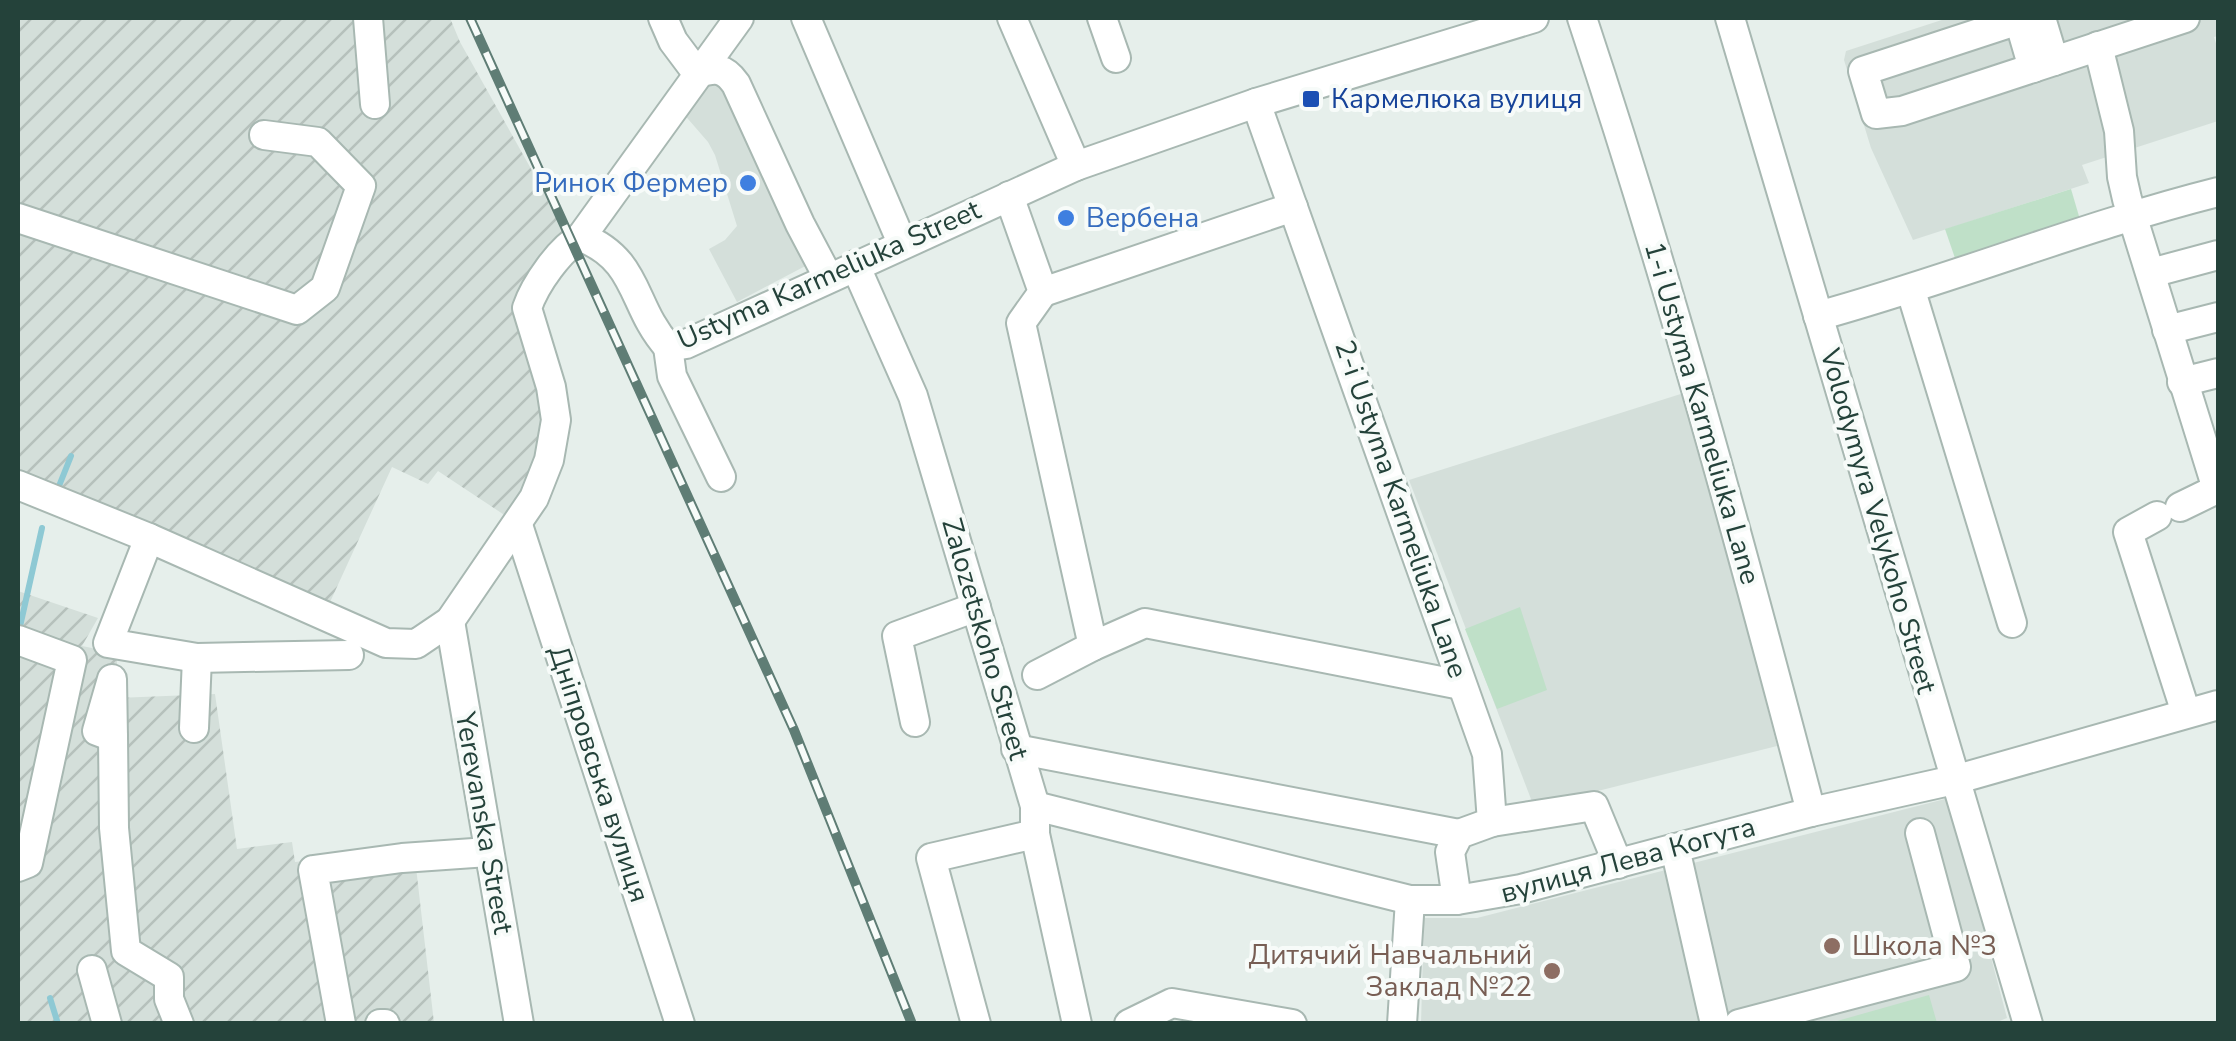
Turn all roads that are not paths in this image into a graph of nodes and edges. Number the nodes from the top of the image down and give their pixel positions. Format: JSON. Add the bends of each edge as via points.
{"nodes":[{"id":1,"x":368,"y":18,"type":"edge"},
{"id":2,"x":663,"y":18,"type":"edge"},
{"id":3,"x":739,"y":18,"type":"edge"},
{"id":4,"x":806,"y":18,"type":"edge"},
{"id":5,"x":1012,"y":18,"type":"edge"},
{"id":6,"x":1102,"y":18,"type":"edge"},
{"id":7,"x":1534,"y":18,"type":"edge"},
{"id":8,"x":1582,"y":18,"type":"edge"},
{"id":9,"x":1730,"y":18,"type":"edge"},
{"id":10,"x":2028,"y":18,"type":"edge"},
{"id":11,"x":2186,"y":18,"type":"edge"},
{"id":12,"x":2098,"y":46,"type":"junction"},
{"id":13,"x":1116,"y":58,"type":"dead end"},
{"id":14,"x":2044,"y":64,"type":"junction"},
{"id":15,"x":696,"y":73,"type":"junction"},
{"id":16,"x":1256,"y":103,"type":"junction"},
{"id":17,"x":375,"y":104,"type":"dead end"},
{"id":18,"x":264,"y":135,"type":"dead end"},
{"id":19,"x":1076,"y":166,"type":"junction"},
{"id":20,"x":2218,"y":192,"type":"edge"},
{"id":21,"x":1010,"y":196,"type":"junction"},
{"id":22,"x":1293,"y":207,"type":"junction"},
{"id":23,"x":2134,"y":214,"type":"junction"},
{"id":24,"x":18,"y":218,"type":"edge"},
{"id":25,"x":581,"y":236,"type":"junction"},
{"id":26,"x":902,"y":244,"type":"junction"},
{"id":27,"x":2218,"y":255,"type":"edge"},
{"id":28,"x":856,"y":265,"type":"junction"},
{"id":29,"x":2151,"y":273,"type":"junction"},
{"id":30,"x":828,"y":277,"type":"junction"},
{"id":31,"x":1911,"y":290,"type":"junction"},
{"id":32,"x":1044,"y":292,"type":"junction"},
{"id":33,"x":1818,"y":316,"type":"junction"},
{"id":34,"x":2218,"y":317,"type":"edge"},
{"id":35,"x":2168,"y":330,"type":"junction"},
{"id":36,"x":668,"y":348,"type":"junction"},
{"id":37,"x":2218,"y":373,"type":"edge"},
{"id":38,"x":2182,"y":382,"type":"junction"},
{"id":39,"x":721,"y":477,"type":"dead end"},
{"id":40,"x":18,"y":485,"type":"edge"},
{"id":41,"x":518,"y":525,"type":"junction"},
{"id":42,"x":148,"y":538,"type":"junction"},
{"id":43,"x":976,"y":607,"type":"junction"},
{"id":44,"x":450,"y":622,"type":"junction"},
{"id":45,"x":2012,"y":623,"type":"dead end"},
{"id":46,"x":18,"y":640,"type":"edge"},
{"id":47,"x":1093,"y":646,"type":"junction"},
{"id":48,"x":348,"y":655,"type":"dead end"},
{"id":49,"x":196,"y":658,"type":"junction"},
{"id":50,"x":72,"y":660,"type":"junction"},
{"id":51,"x":1037,"y":675,"type":"dead end"},
{"id":52,"x":1461,"y":685,"type":"junction"},
{"id":53,"x":2218,"y":705,"type":"edge"},
{"id":54,"x":2186,"y":714,"type":"junction"},
{"id":55,"x":915,"y":722,"type":"dead end"},
{"id":56,"x":194,"y":728,"type":"dead end"},
{"id":57,"x":113,"y":737,"type":"dead end"},
{"id":58,"x":1016,"y":749,"type":"junction"},
{"id":59,"x":1954,"y":780,"type":"junction"},
{"id":60,"x":1811,"y":812,"type":"junction"},
{"id":61,"x":1035,"y":820,"type":"junction"},
{"id":62,"x":1492,"y":822,"type":"junction"},
{"id":63,"x":1920,"y":833,"type":"dead end"},
{"id":64,"x":1459,"y":834,"type":"junction"},
{"id":65,"x":1675,"y":848,"type":"junction"},
{"id":66,"x":488,"y":852,"type":"junction"},
{"id":67,"x":1618,"y":864,"type":"junction"},
{"id":68,"x":18,"y":867,"type":"edge"},
{"id":69,"x":1410,"y":900,"type":"junction"},
{"id":70,"x":1457,"y":900,"type":"junction"},
{"id":71,"x":92,"y":970,"type":"dead end"},
{"id":72,"x":107,"y":1024,"type":"edge"},
{"id":73,"x":179,"y":1024,"type":"edge"},
{"id":74,"x":342,"y":1024,"type":"edge"},
{"id":75,"x":519,"y":1024,"type":"edge"},
{"id":76,"x":680,"y":1024,"type":"edge"},
{"id":77,"x":976,"y":1024,"type":"edge"},
{"id":78,"x":1078,"y":1024,"type":"edge"},
{"id":79,"x":1128,"y":1024,"type":"edge"},
{"id":80,"x":1292,"y":1024,"type":"edge"},
{"id":81,"x":1402,"y":1024,"type":"edge"},
{"id":82,"x":1715,"y":1024,"type":"edge"},
{"id":83,"x":1740,"y":1024,"type":"edge"},
{"id":84,"x":2028,"y":1024,"type":"edge"}],
"edges":[{"from":1,"to":17,"type":"street"},
{"from":2,"to":15,"type":"street"},
{"from":3,"to":15,"type":"street"},
{"from":4,"to":26,"type":"street"},
{"from":5,"to":19,"type":"street"},
{"from":6,"to":13,"type":"street"},
{"from":7,"to":16,"type":"street","name":"Ustyma Karmeliuka Street"},
{"from":8,"to":60,"type":"street","name":"1-i Ustyma Karmeliuka Lane","via":[[1717,455]]},
{"from":9,"to":33,"type":"street","name":"Volodymyra Velykoho Street"},
{"from":10,"to":14,"type":"street"},
{"from":10,"to":14,"type":"street","via":[[1863,71],[1876,114]]},
{"from":11,"to":12,"type":"street"},
{"from":12,"to":14,"type":"street"},
{"from":12,"to":23,"type":"street"},
{"from":15,"to":25,"type":"street"},
{"from":15,"to":30,"type":"street","via":[[716,68],[736,84]]},
{"from":16,"to":19,"type":"street","name":"Ustyma Karmeliuka Street"},
{"from":16,"to":22,"type":"street","name":"2-i Ustyma Karmeliuka Lane"},
{"from":18,"to":24,"type":"street","via":[[318,142],[361,186],[325,288],[297,310]]},
{"from":19,"to":21,"type":"street","name":"Ustyma Karmeliuka Street"},
{"from":20,"to":23,"type":"street"},
{"from":21,"to":26,"type":"street","name":"Ustyma Karmeliuka Street"},
{"from":21,"to":32,"type":"street"},
{"from":22,"to":32,"type":"street"},
{"from":22,"to":52,"type":"street","name":"2-i Ustyma Karmeliuka Lane"},
{"from":23,"to":29,"type":"street"},
{"from":23,"to":31,"type":"street"},
{"from":25,"to":36,"type":"street","name":"Ustyma Karmeliuka Street","via":[[623,265]]},
{"from":25,"to":41,"type":"street","via":[[528,308],[556,420],[549,460]]},
{"from":26,"to":28,"type":"street","name":"Ustyma Karmeliuka Street"},
{"from":27,"to":29,"type":"street"},
{"from":28,"to":30,"type":"street","name":"Ustyma Karmeliuka Street"},
{"from":28,"to":43,"type":"street","name":"Zalozetskoho Street","via":[[908,381]]},
{"from":29,"to":35,"type":"street"},
{"from":30,"to":36,"type":"street","name":"Ustyma Karmeliuka Street"},
{"from":31,"to":33,"type":"street"},
{"from":31,"to":45,"type":"street"},
{"from":32,"to":47,"type":"street","via":[[1021,323]]},
{"from":33,"to":59,"type":"street","name":"Volodymyra Velykoho Street"},
{"from":34,"to":35,"type":"street"},
{"from":35,"to":38,"type":"street"},
{"from":36,"to":39,"type":"street","via":[[672,376]]},
{"from":37,"to":38,"type":"street"},
{"from":38,"to":54,"type":"street","via":[[2218,489],[2128,532]]},
{"from":40,"to":42,"type":"street"},
{"from":41,"to":44,"type":"street"},
{"from":41,"to":76,"type":"street","name":"Дніпровська вулиця"},
{"from":42,"to":44,"type":"street","via":[[386,644],[416,644]]},
{"from":42,"to":49,"type":"street","via":[[108,644]]},
{"from":42,"to":50,"type":"street","via":[[86,651]]},
{"from":43,"to":55,"type":"street","via":[[897,636]]},
{"from":43,"to":58,"type":"street","name":"Zalozetskoho Street"},
{"from":44,"to":66,"type":"street","name":"Yerevanska Street"},
{"from":46,"to":50,"type":"street"},
{"from":47,"to":51,"type":"street"},
{"from":47,"to":52,"type":"street","via":[[1146,623]]},
{"from":48,"to":49,"type":"street"},
{"from":49,"to":56,"type":"street"},
{"from":50,"to":68,"type":"street","via":[[28,862]]},
{"from":52,"to":62,"type":"street","name":"2-i Ustyma Karmeliuka Lane","via":[[1487,754]]},
{"from":53,"to":54,"type":"street","name":"вулиця Лева Когута"},
{"from":54,"to":59,"type":"street","name":"вулиця Лева Когута"},
{"from":57,"to":73,"type":"street","via":[[126,951],[168,977]]},
{"from":58,"to":61,"type":"street","name":"Zalozetskoho Street"},
{"from":58,"to":64,"type":"street"},
{"from":59,"to":60,"type":"street","name":"вулиця Лева Когута"},
{"from":59,"to":84,"type":"street","name":"Volodymyra Velykoho Street"},
{"from":60,"to":65,"type":"street","name":"вулиця Лева Когута"},
{"from":61,"to":69,"type":"street","name":"вулиця Лева Когута"},
{"from":61,"to":77,"type":"street","via":[[931,858]]},
{"from":61,"to":78,"type":"street","name":"Zalozetskoho Street"},
{"from":62,"to":64,"type":"street"},
{"from":62,"to":67,"type":"street","via":[[1594,806]]},
{"from":63,"to":83,"type":"street","via":[[1956,967]]},
{"from":64,"to":70,"type":"street","via":[[1450,852]]},
{"from":65,"to":67,"type":"street","name":"вулиця Лева Когута"},
{"from":65,"to":82,"type":"street"},
{"from":66,"to":74,"type":"street","via":[[312,870]]},
{"from":66,"to":75,"type":"street","name":"Yerevanska Street"},
{"from":67,"to":70,"type":"street","name":"вулиця Лева Когута"},
{"from":69,"to":70,"type":"street","name":"вулиця Лева Когута"},
{"from":69,"to":81,"type":"street"},
{"from":71,"to":72,"type":"street"},
{"from":79,"to":80,"type":"street","via":[[1172,1003]]}]}
